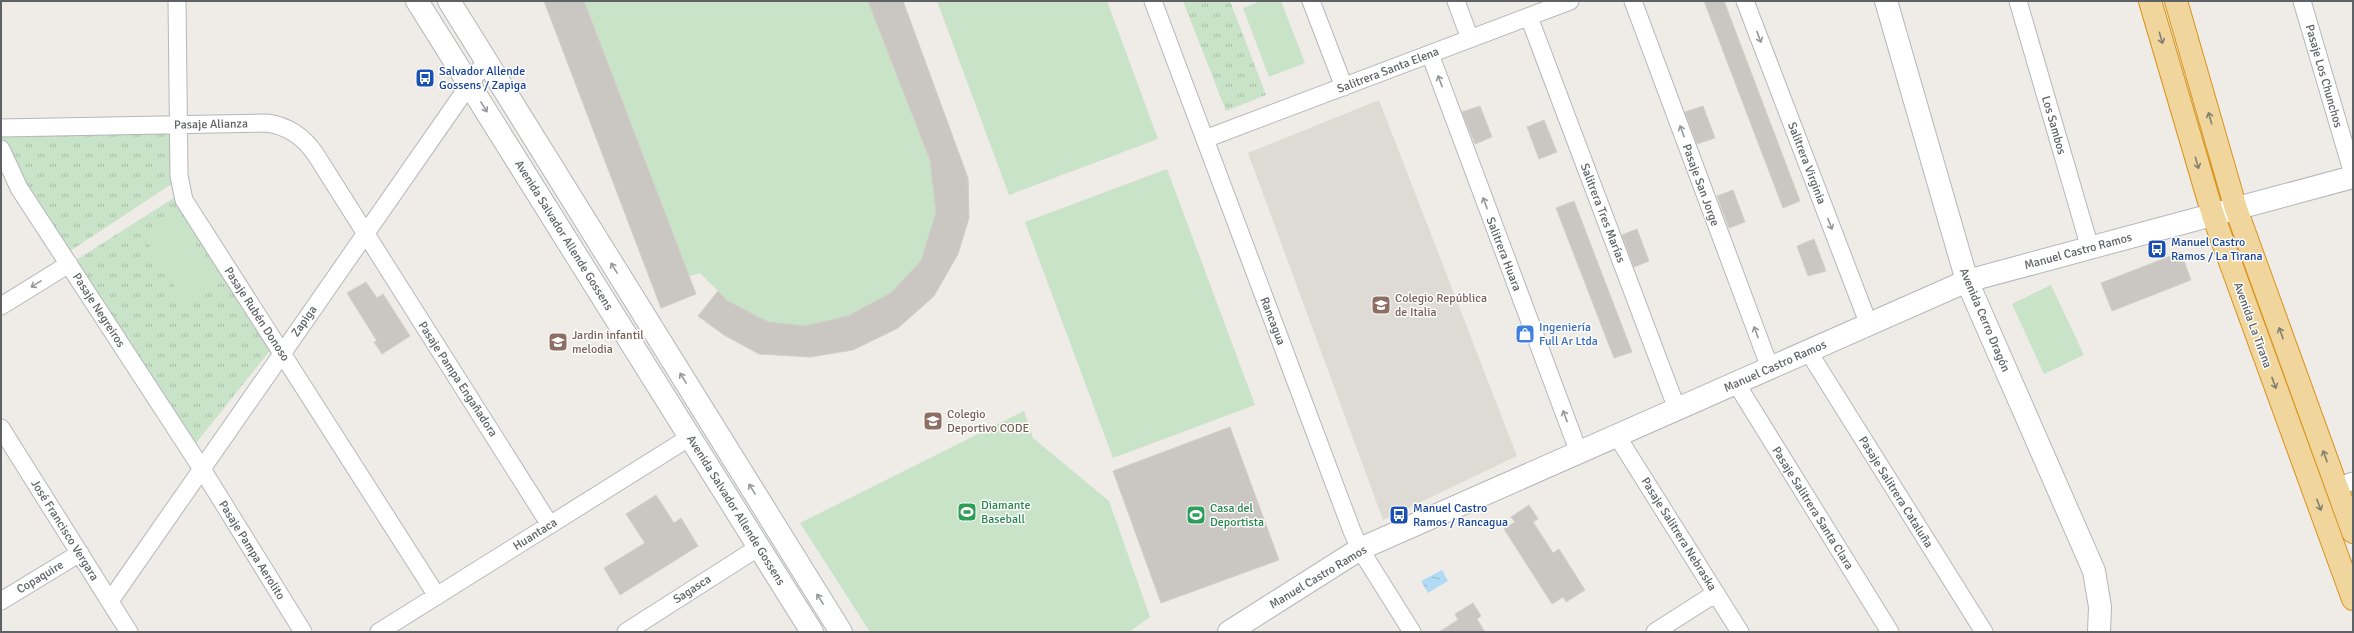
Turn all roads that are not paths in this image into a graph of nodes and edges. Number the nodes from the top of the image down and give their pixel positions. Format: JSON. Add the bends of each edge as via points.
{"nodes":[{"id":1,"x":177,"y":1,"type":"edge"},
{"id":2,"x":400,"y":1,"type":"edge"},
{"id":3,"x":417,"y":1,"type":"edge"},
{"id":4,"x":1152,"y":1,"type":"edge"},
{"id":5,"x":1311,"y":1,"type":"edge"},
{"id":6,"x":1456,"y":1,"type":"edge"},
{"id":7,"x":1570,"y":1,"type":"edge"},
{"id":8,"x":1633,"y":1,"type":"edge"},
{"id":9,"x":1746,"y":1,"type":"edge"},
{"id":10,"x":1886,"y":1,"type":"edge"},
{"id":11,"x":2018,"y":1,"type":"edge"},
{"id":12,"x":2150,"y":1,"type":"edge"},
{"id":13,"x":2176,"y":1,"type":"edge"},
{"id":14,"x":2302,"y":1,"type":"edge"},
{"id":15,"x":455,"y":7,"type":"edge"},
{"id":16,"x":1529,"y":16,"type":"junction"},
{"id":17,"x":441,"y":39,"type":"junction"},
{"id":18,"x":1470,"y":39,"type":"junction"},
{"id":19,"x":1430,"y":54,"type":"junction"},
{"id":20,"x":486,"y":62,"type":"junction"},
{"id":21,"x":470,"y":84,"type":"junction"},
{"id":22,"x":1344,"y":87,"type":"junction"},
{"id":23,"x":178,"y":125,"type":"junction"},
{"id":24,"x":1,"y":128,"type":"edge"},
{"id":25,"x":1205,"y":139,"type":"junction"},
{"id":26,"x":1,"y":149,"type":"edge"},
{"id":27,"x":2353,"y":176,"type":"edge"},
{"id":28,"x":2236,"y":209,"type":"junction"},
{"id":29,"x":2213,"y":215,"type":"junction"},
{"id":30,"x":365,"y":234,"type":"junction"},
{"id":31,"x":2090,"y":248,"type":"junction"},
{"id":32,"x":69,"y":264,"type":"junction"},
{"id":33,"x":1967,"y":281,"type":"junction"},
{"id":34,"x":1,"y":306,"type":"edge"},
{"id":35,"x":1869,"y":325,"type":"junction"},
{"id":36,"x":1808,"y":351,"type":"junction"},
{"id":37,"x":282,"y":353,"type":"junction"},
{"id":38,"x":1770,"y":368,"type":"junction"},
{"id":39,"x":1736,"y":383,"type":"junction"},
{"id":40,"x":1677,"y":409,"type":"junction"},
{"id":41,"x":1,"y":428,"type":"edge"},
{"id":42,"x":1618,"y":436,"type":"junction"},
{"id":43,"x":690,"y":437,"type":"junction"},
{"id":44,"x":1579,"y":453,"type":"junction"},
{"id":45,"x":202,"y":469,"type":"junction"},
{"id":46,"x":2345,"y":484,"type":"edge"},
{"id":47,"x":550,"y":525,"type":"junction"},
{"id":48,"x":2353,"y":532,"type":"edge"},
{"id":49,"x":759,"y":547,"type":"junction"},
{"id":50,"x":1360,"y":549,"type":"junction"},
{"id":51,"x":80,"y":553,"type":"junction"},
{"id":52,"x":1716,"y":593,"type":"junction"},
{"id":53,"x":437,"y":596,"type":"junction"},
{"id":54,"x":2353,"y":599,"type":"edge"},
{"id":55,"x":1,"y":601,"type":"edge"},
{"id":56,"x":110,"y":601,"type":"junction"},
{"id":57,"x":1243,"y":628,"type":"edge"},
{"id":58,"x":129,"y":632,"type":"edge"},
{"id":59,"x":303,"y":632,"type":"edge"},
{"id":60,"x":379,"y":632,"type":"edge"},
{"id":61,"x":626,"y":632,"type":"edge"},
{"id":62,"x":812,"y":632,"type":"edge"},
{"id":63,"x":841,"y":632,"type":"edge"},
{"id":64,"x":1412,"y":632,"type":"edge"},
{"id":65,"x":1654,"y":632,"type":"edge"},
{"id":66,"x":1740,"y":632,"type":"edge"},
{"id":67,"x":1890,"y":632,"type":"edge"},
{"id":68,"x":1984,"y":632,"type":"edge"},
{"id":69,"x":2100,"y":632,"type":"edge"}],
"edges":[{"from":1,"to":23,"type":"street","name":"Pasaje Rubén Donoso"},
{"from":2,"to":17,"type":"street"},
{"from":3,"to":17,"type":"street","name":"Avenida Salvador Allende Gossens"},
{"from":4,"to":25,"type":"street","name":"Rancagua"},
{"from":5,"to":22,"type":"street"},
{"from":6,"to":18,"type":"street"},
{"from":7,"to":16,"type":"street","name":"Salitrera Santa Elena"},
{"from":38,"to":8,"type":"street","name":"Pasaje San Jorge","one_way":true},
{"from":9,"to":35,"type":"street","name":"Salitrera Virginia","one_way":true},
{"from":10,"to":33,"type":"street","name":"Avenida Cerro Dragón"},
{"from":11,"to":31,"type":"street","name":"Los Sambos"},
{"from":12,"to":29,"type":"highway","name":"Avenida La Tirana","one_way":true},
{"from":28,"to":13,"type":"highway","name":"Avenida La Tirana","one_way":true},
{"from":14,"to":27,"type":"street","name":"Pasaje Los Chunchos"},
{"from":15,"to":20,"type":"street","name":"Avenida Salvador Allende Gossens"},
{"from":16,"to":18,"type":"street","name":"Salitrera Santa Elena"},
{"from":16,"to":40,"type":"street","name":"Salitrera Tres Marías"},
{"from":17,"to":21,"type":"street","name":"Avenida Salvador Allende Gossens"},
{"from":18,"to":19,"type":"street","name":"Salitrera Santa Elena"},
{"from":19,"to":22,"type":"street","name":"Salitrera Santa Elena"},
{"from":44,"to":19,"type":"street","name":"Salitrera Huara","one_way":true},
{"from":20,"to":21,"type":"street","name":"Zapiga"},
{"from":63,"to":20,"type":"street","name":"Avenida Salvador Allende Gossens","one_way":true},
{"from":21,"to":30,"type":"street","name":"Zapiga"},
{"from":21,"to":43,"type":"street","name":"Avenida Salvador Allende Gossens","one_way":true},
{"from":22,"to":25,"type":"street","name":"Salitrera Santa Elena"},
{"from":23,"to":24,"type":"street","name":"Pasaje Alianza"},
{"from":23,"to":30,"type":"street","name":"Pasaje Alianza","via":[[267,123],[295,133],[311,147]]},
{"from":23,"to":37,"type":"street","name":"Pasaje Rubén Donoso","via":[[179,176],[184,200]]},
{"from":25,"to":50,"type":"street","name":"Rancagua"},
{"from":26,"to":32,"type":"street","name":"Pasaje Negreiros","via":[[19,188]]},
{"from":27,"to":28,"type":"street","name":"Manuel Castro Ramos"},
{"from":28,"to":29,"type":"street","name":"Manuel Castro Ramos"},
{"from":46,"to":28,"type":"highway","name":"Avenida La Tirana","one_way":true},
{"from":29,"to":31,"type":"street","name":"Manuel Castro Ramos"},
{"from":29,"to":54,"type":"highway","name":"Avenida La Tirana","one_way":true},
{"from":30,"to":37,"type":"street","name":"Zapiga"},
{"from":30,"to":47,"type":"street","name":"Pasaje Pampa Engañadora"},
{"from":31,"to":33,"type":"street","name":"Manuel Castro Ramos"},
{"from":32,"to":34,"type":"street","one_way":true},
{"from":32,"to":45,"type":"street","name":"Pasaje Negreiros"},
{"from":33,"to":35,"type":"street","name":"Manuel Castro Ramos"},
{"from":33,"to":69,"type":"street","name":"Avenida Cerro Dragón","via":[[2092,565],[2098,590]]},
{"from":35,"to":36,"type":"street","name":"Manuel Castro Ramos"},
{"from":36,"to":38,"type":"street","name":"Manuel Castro Ramos"},
{"from":36,"to":68,"type":"street","name":"Pasaje Salitrera Cataluña"},
{"from":37,"to":45,"type":"street","name":"Zapiga"},
{"from":37,"to":53,"type":"street","name":"Pasaje Rubén Donoso"},
{"from":38,"to":39,"type":"street","name":"Manuel Castro Ramos"},
{"from":39,"to":40,"type":"street","name":"Manuel Castro Ramos"},
{"from":39,"to":67,"type":"street","name":"Pasaje Salitrera Santa Clara"},
{"from":40,"to":42,"type":"street","name":"Manuel Castro Ramos"},
{"from":41,"to":51,"type":"street","name":"José Francisco Vergara"},
{"from":42,"to":44,"type":"street","name":"Manuel Castro Ramos"},
{"from":42,"to":52,"type":"street","name":"Pasaje Salitrera Nebraska"},
{"from":43,"to":47,"type":"street","name":"Huantaca"},
{"from":43,"to":49,"type":"street","name":"Avenida Salvador Allende Gossens"},
{"from":44,"to":50,"type":"street","name":"Manuel Castro Ramos"},
{"from":45,"to":56,"type":"street","name":"Zapiga"},
{"from":45,"to":59,"type":"street","name":"Pasaje Pampa Aerolito"},
{"from":46,"to":48,"type":"highway","name":"Avenida La Tirana"},
{"from":47,"to":53,"type":"street","name":"Huantaca"},
{"from":49,"to":61,"type":"street","name":"Sagasca"},
{"from":49,"to":62,"type":"street","name":"Avenida Salvador Allende Gossens"},
{"from":50,"to":57,"type":"street","name":"Manuel Castro Ramos"},
{"from":50,"to":64,"type":"street","name":"Rancagua"},
{"from":51,"to":55,"type":"street","name":"Copaquire"},
{"from":51,"to":56,"type":"street","name":"José Francisco Vergara"},
{"from":52,"to":65,"type":"street"},
{"from":52,"to":66,"type":"street","name":"Pasaje Salitrera Nebraska"},
{"from":53,"to":60,"type":"street","name":"Huantaca"},
{"from":56,"to":58,"type":"street","name":"José Francisco Vergara"}]}
